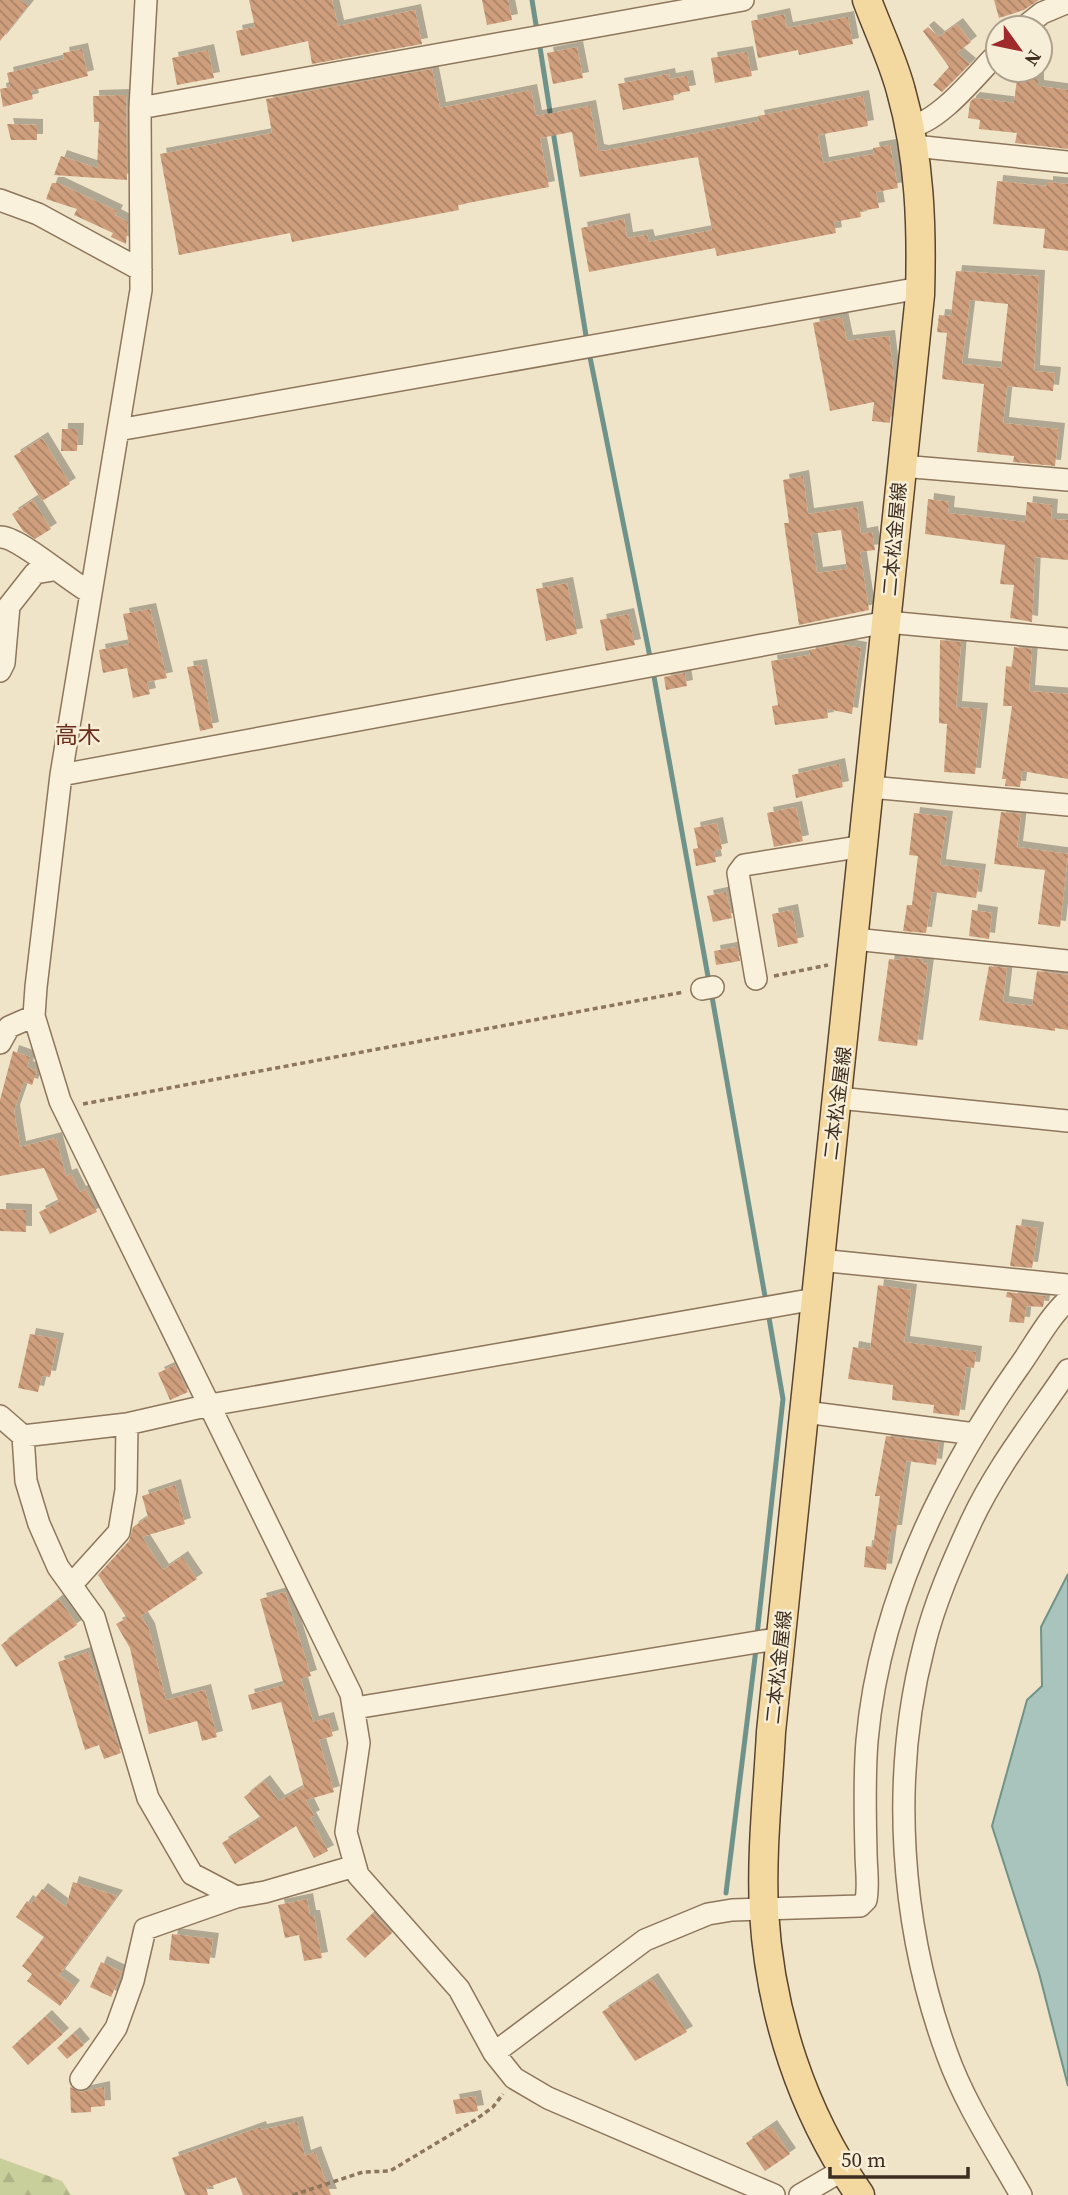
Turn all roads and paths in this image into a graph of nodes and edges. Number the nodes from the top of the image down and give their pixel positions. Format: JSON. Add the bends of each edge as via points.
{"nodes":[{"id":1,"x":146,"y":0,"type":"edge"},
{"id":2,"x":743,"y":0,"type":"edge"},
{"id":3,"x":867,"y":0,"type":"edge"},
{"id":4,"x":1068,"y":2,"type":"edge"},
{"id":5,"x":1041,"y":14,"type":"edge"},
{"id":6,"x":984,"y":67,"type":"edge"},
{"id":7,"x":140,"y":108,"type":"junction"},
{"id":8,"x":912,"y":136,"type":"junction"},
{"id":9,"x":1068,"y":162,"type":"edge"},
{"id":10,"x":0,"y":200,"type":"edge"},
{"id":11,"x":141,"y":270,"type":"junction"},
{"id":12,"x":920,"y":288,"type":"junction"},
{"id":13,"x":118,"y":430,"type":"junction"},
{"id":14,"x":901,"y":467,"type":"junction"},
{"id":15,"x":1068,"y":480,"type":"edge"},
{"id":16,"x":0,"y":537,"type":"edge"},
{"id":17,"x":54,"y":570,"type":"junction"},
{"id":18,"x":91,"y":593,"type":"junction"},
{"id":19,"x":887,"y":622,"type":"junction"},
{"id":20,"x":1068,"y":639,"type":"edge"},
{"id":21,"x":0,"y":671,"type":"edge"},
{"id":22,"x":61,"y":775,"type":"junction"},
{"id":23,"x":870,"y":787,"type":"junction"},
{"id":24,"x":1068,"y":805,"type":"edge"},
{"id":25,"x":864,"y":846,"type":"junction"},
{"id":26,"x":853,"y":950,"type":"junction"},
{"id":27,"x":1068,"y":961,"type":"edge"},
{"id":28,"x":756,"y":979,"type":"joint"},
{"id":29,"x":708,"y":988,"type":"dead end"},
{"id":30,"x":34,"y":1016,"type":"junction"},
{"id":31,"x":0,"y":1043,"type":"edge"},
{"id":32,"x":838,"y":1098,"type":"junction"},
{"id":33,"x":64,"y":1108,"type":"junction"},
{"id":34,"x":1068,"y":1121,"type":"edge"},
{"id":35,"x":819,"y":1260,"type":"junction"},
{"id":36,"x":1068,"y":1285,"type":"edge"},
{"id":37,"x":815,"y":1299,"type":"junction"},
{"id":38,"x":1068,"y":1300,"type":"edge"},
{"id":39,"x":1068,"y":1370,"type":"edge"},
{"id":40,"x":210,"y":1405,"type":"junction"},
{"id":41,"x":805,"y":1412,"type":"junction"},
{"id":42,"x":0,"y":1416,"type":"edge"},
{"id":43,"x":127,"y":1424,"type":"junction"},
{"id":44,"x":975,"y":1434,"type":"junction"},
{"id":45,"x":23,"y":1436,"type":"junction"},
{"id":46,"x":72,"y":1584,"type":"junction"},
{"id":47,"x":767,"y":1640,"type":"junction"},
{"id":48,"x":355,"y":1709,"type":"junction"},
{"id":49,"x":355,"y":1866,"type":"junction"},
{"id":50,"x":236,"y":1897,"type":"junction"},
{"id":51,"x":764,"y":1911,"type":"junction"},
{"id":52,"x":494,"y":2053,"type":"junction"},
{"id":53,"x":514,"y":2078,"type":"junction"},
{"id":54,"x":81,"y":2079,"type":"dead end"},
{"id":55,"x":842,"y":2170,"type":"junction"},
{"id":56,"x":293,"y":2195,"type":"edge"},
{"id":57,"x":774,"y":2195,"type":"edge"},
{"id":58,"x":800,"y":2195,"type":"edge"},
{"id":59,"x":860,"y":2195,"type":"edge"},
{"id":60,"x":1021,"y":2195,"type":"edge"}],
"edges":[{"from":1,"to":7,"type":"street"},
{"from":2,"to":7,"type":"street"},
{"from":3,"to":8,"type":"main road","name":"二本松金屋線","via":[[901,90]]},
{"from":4,"to":5,"type":"street"},
{"from":6,"to":8,"type":"street"},
{"from":7,"to":11,"type":"street"},
{"from":8,"to":9,"type":"street"},
{"from":8,"to":12,"type":"main road","name":"二本松金屋線","via":[[922,241]]},
{"from":10,"to":11,"type":"street","via":[[38,214]]},
{"from":11,"to":13,"type":"street"},
{"from":12,"to":13,"type":"street"},
{"from":12,"to":14,"type":"main road","name":"二本松金屋線"},
{"from":13,"to":18,"type":"street"},
{"from":14,"to":15,"type":"street"},
{"from":14,"to":19,"type":"main road","name":"二本松金屋線"},
{"from":16,"to":17,"type":"street","via":[[13,539]]},
{"from":17,"to":18,"type":"street"},
{"from":17,"to":21,"type":"street","via":[[35,573],[9,606]]},
{"from":18,"to":22,"type":"street"},
{"from":19,"to":20,"type":"street"},
{"from":19,"to":22,"type":"street"},
{"from":19,"to":23,"type":"main road","name":"二本松金屋線"},
{"from":22,"to":30,"type":"street"},
{"from":23,"to":24,"type":"street"},
{"from":23,"to":25,"type":"main road","name":"二本松金屋線"},
{"from":25,"to":26,"type":"main road","name":"二本松金屋線"},
{"from":25,"to":28,"type":"street","via":[[744,865],[737,873]]},
{"from":26,"to":27,"type":"street"},
{"from":26,"to":28,"type":"path"},
{"from":26,"to":32,"type":"main road","name":"二本松金屋線"},
{"from":29,"to":33,"type":"path"},
{"from":30,"to":31,"type":"street","via":[[9,1027]]},
{"from":30,"to":33,"type":"street"},
{"from":32,"to":34,"type":"street"},
{"from":32,"to":35,"type":"main road","name":"二本松金屋線"},
{"from":33,"to":40,"type":"street"},
{"from":35,"to":36,"type":"street"},
{"from":35,"to":37,"type":"main road","name":"二本松金屋線"},
{"from":37,"to":40,"type":"street"},
{"from":37,"to":41,"type":"main road","name":"二本松金屋線"},
{"from":38,"to":44,"type":"street"},
{"from":39,"to":60,"type":"street","via":[[972,1520],[950,1573],[924,1646],[905,1798],[910,1904],[920,1966],[947,2054]]},
{"from":40,"to":43,"type":"street"},
{"from":40,"to":48,"type":"street","via":[[346,1681]]},
{"from":41,"to":44,"type":"street"},
{"from":41,"to":47,"type":"main road","name":"二本松金屋線"},
{"from":42,"to":45,"type":"street"},
{"from":43,"to":45,"type":"street"},
{"from":43,"to":46,"type":"street","via":[[126,1490],[119,1532]]},
{"from":44,"to":51,"type":"street","via":[[939,1497],[902,1580],[884,1643],[867,1738],[866,1900],[860,1906]]},
{"from":45,"to":46,"type":"street","via":[[26,1481],[39,1524],[58,1567]]},
{"from":46,"to":50,"type":"street","via":[[94,1617],[148,1798],[192,1874]]},
{"from":47,"to":48,"type":"street"},
{"from":47,"to":51,"type":"main road","name":"二本松金屋線"},
{"from":48,"to":49,"type":"street","via":[[359,1743],[346,1832]]},
{"from":49,"to":50,"type":"street"},
{"from":49,"to":52,"type":"street","via":[[386,1910],[459,1989]]},
{"from":50,"to":54,"type":"street","via":[[145,1929],[116,2028]]},
{"from":51,"to":52,"type":"street","via":[[709,1914],[645,1940]]},
{"from":51,"to":55,"type":"main road","name":"二本松金屋線","via":[[778,2012],[811,2112]]},
{"from":52,"to":53,"type":"street"},
{"from":53,"to":56,"type":"path","via":[[493,2107],[424,2153],[390,2171],[363,2172]]},
{"from":53,"to":57,"type":"street","via":[[548,2098]]},
{"from":55,"to":58,"type":"street"},
{"from":55,"to":59,"type":"main road","name":"二本松金屋線"}]}
